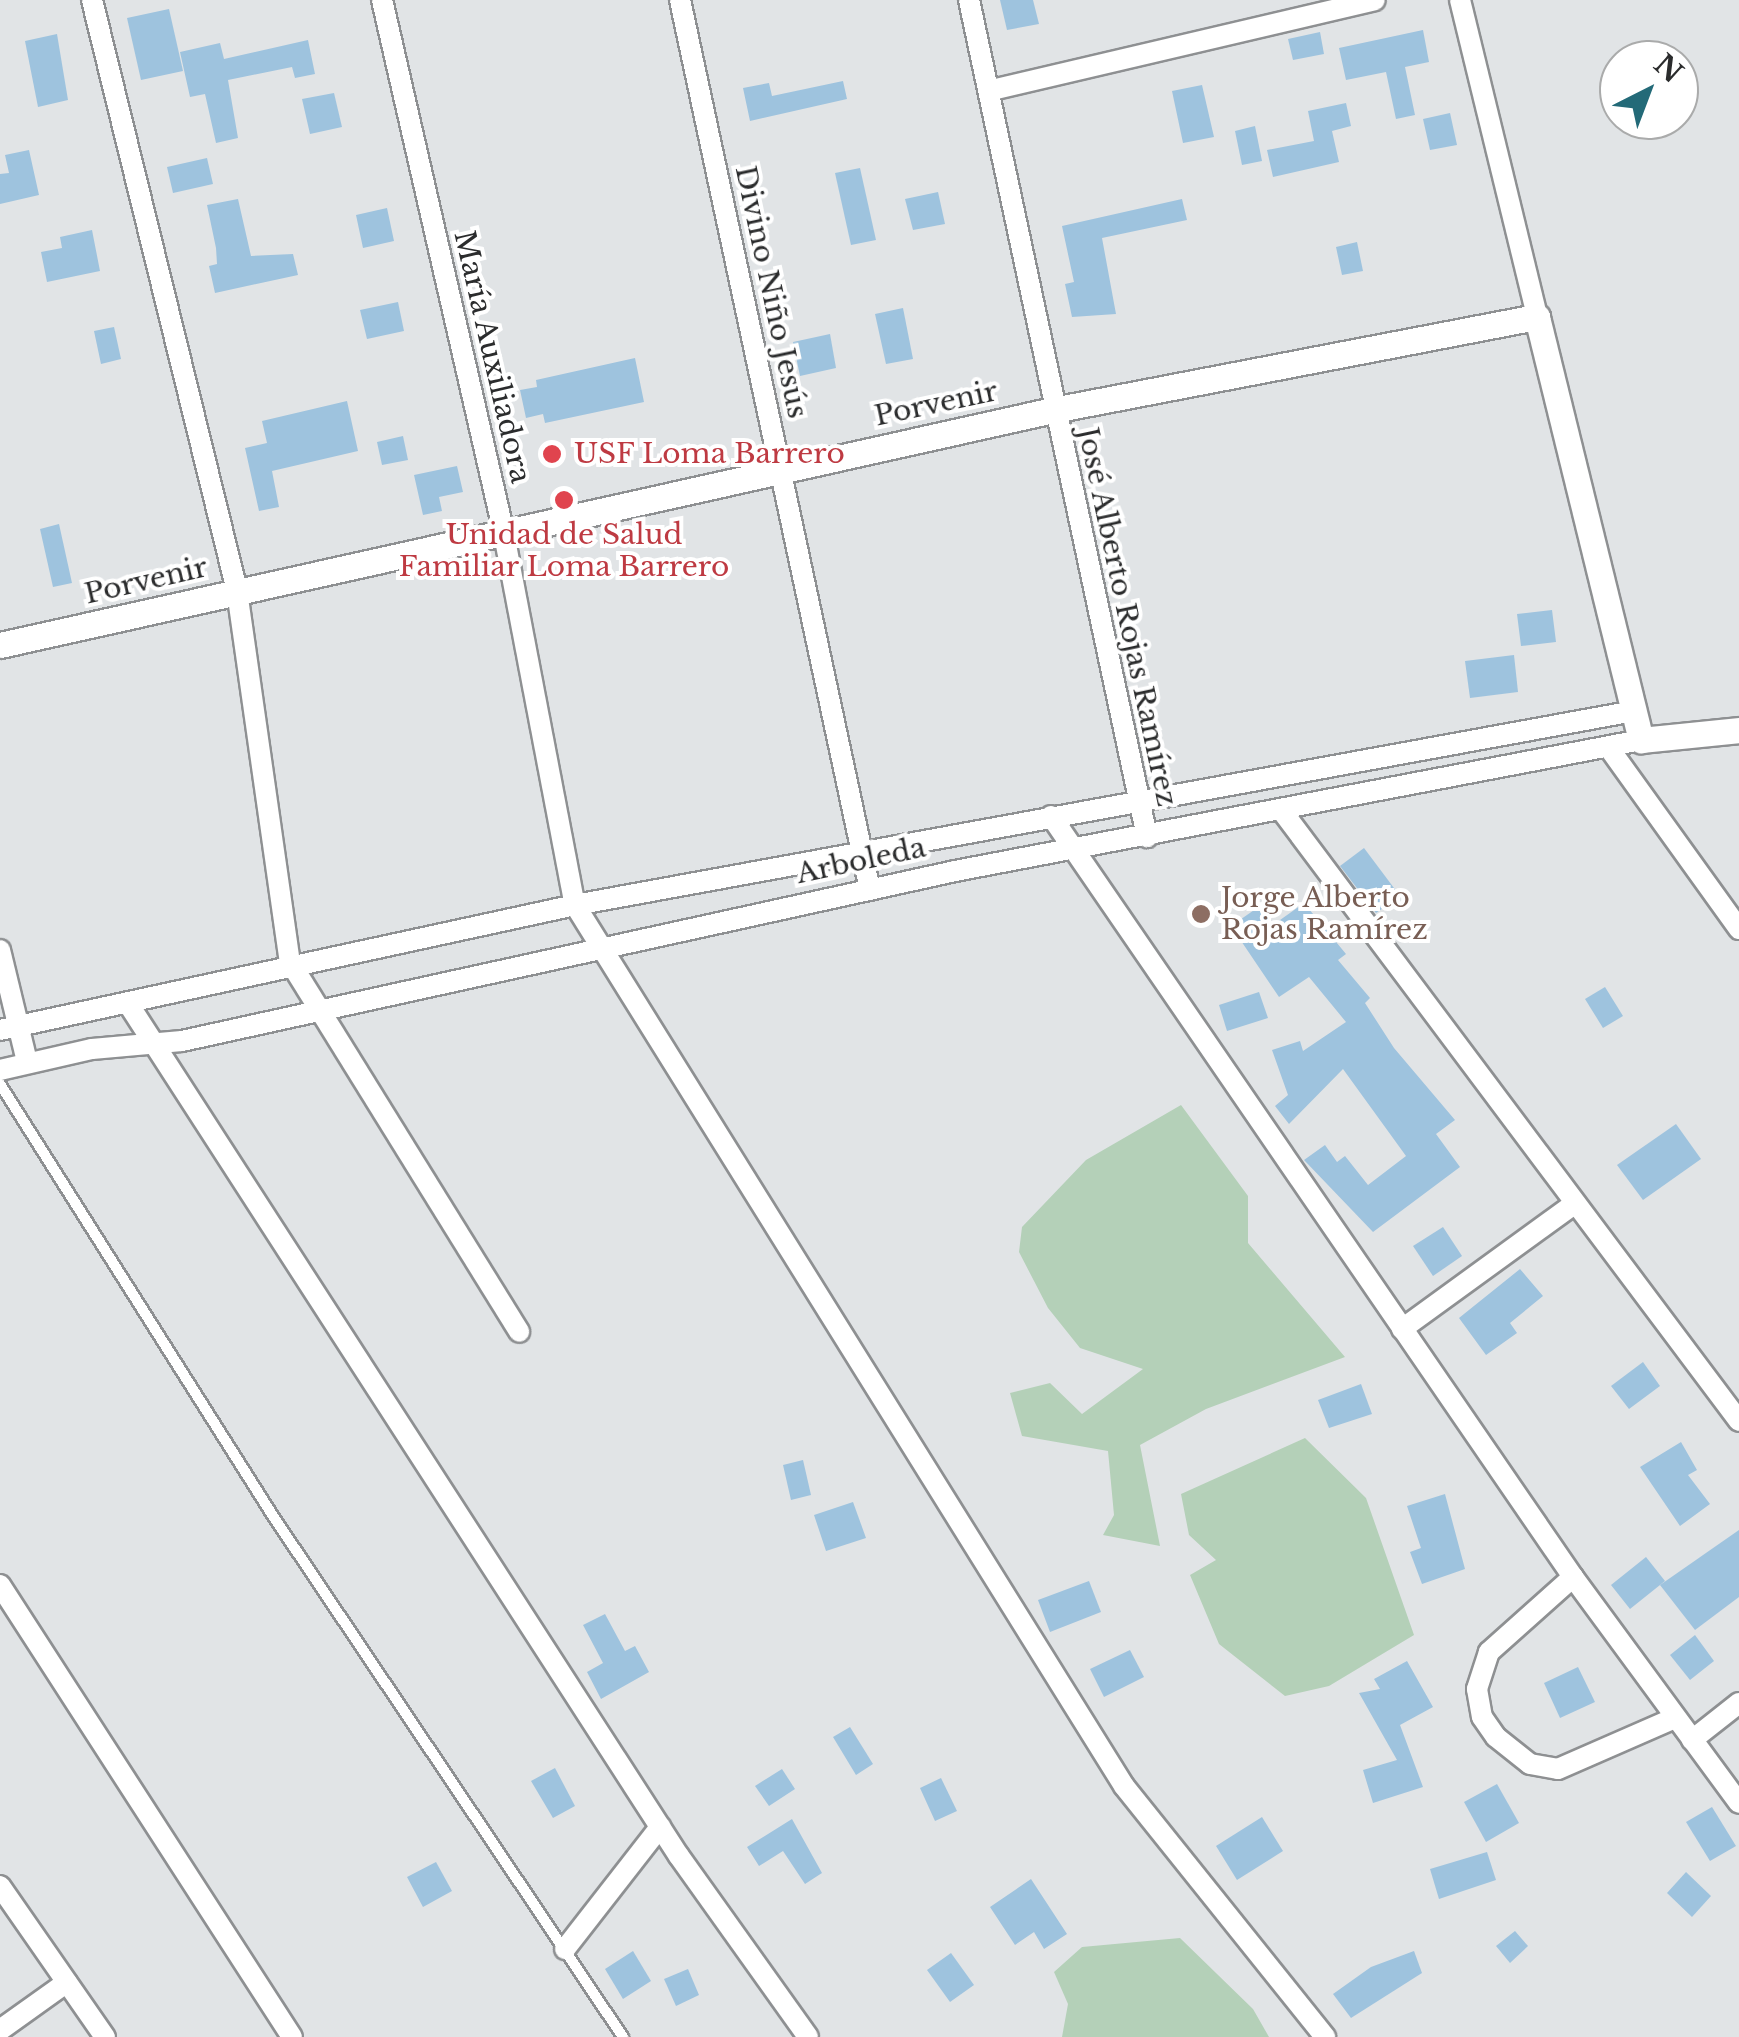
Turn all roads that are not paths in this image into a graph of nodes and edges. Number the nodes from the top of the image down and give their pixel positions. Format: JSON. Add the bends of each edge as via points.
{"nodes":[{"id":1,"x":92,"y":0,"type":"edge"},
{"id":2,"x":382,"y":0,"type":"edge"},
{"id":3,"x":680,"y":0,"type":"edge"},
{"id":4,"x":969,"y":0,"type":"edge"},
{"id":5,"x":1375,"y":0,"type":"edge"},
{"id":6,"x":1460,"y":0,"type":"edge"},
{"id":7,"x":992,"y":90,"type":"junction"},
{"id":8,"x":1537,"y":318,"type":"junction"},
{"id":9,"x":1053,"y":410,"type":"junction"},
{"id":10,"x":782,"y":469,"type":"junction"},
{"id":11,"x":503,"y":529,"type":"junction"},
{"id":12,"x":237,"y":592,"type":"junction"},
{"id":13,"x":0,"y":645,"type":"edge"},
{"id":14,"x":1634,"y":711,"type":"junction"},
{"id":15,"x":1739,"y":730,"type":"edge"},
{"id":16,"x":1641,"y":740,"type":"junction"},
{"id":17,"x":1610,"y":748,"type":"junction"},
{"id":18,"x":1139,"y":800,"type":"junction"},
{"id":19,"x":1282,"y":811,"type":"junction"},
{"id":20,"x":1052,"y":816,"type":"junction"},
{"id":21,"x":1147,"y":837,"type":"junction"},
{"id":22,"x":862,"y":850,"type":"junction"},
{"id":23,"x":1074,"y":850,"type":"junction"},
{"id":24,"x":870,"y":890,"type":"junction"},
{"id":25,"x":574,"y":905,"type":"junction"},
{"id":26,"x":1739,"y":929,"type":"edge"},
{"id":27,"x":598,"y":948,"type":"junction"},
{"id":28,"x":0,"y":950,"type":"edge"},
{"id":29,"x":290,"y":962,"type":"junction"},
{"id":30,"x":129,"y":1005,"type":"junction"},
{"id":31,"x":315,"y":1008,"type":"junction"},
{"id":32,"x":9,"y":1028,"type":"edge"},
{"id":33,"x":154,"y":1044,"type":"junction"},
{"id":34,"x":27,"y":1062,"type":"junction"},
{"id":35,"x":0,"y":1070,"type":"edge"},
{"id":36,"x":0,"y":1084,"type":"edge"},
{"id":37,"x":1574,"y":1204,"type":"junction"},
{"id":38,"x":1402,"y":1329,"type":"junction"},
{"id":39,"x":519,"y":1332,"type":"dead end"},
{"id":40,"x":1739,"y":1421,"type":"edge"},
{"id":41,"x":1573,"y":1578,"type":"junction"},
{"id":42,"x":0,"y":1585,"type":"edge"},
{"id":43,"x":1739,"y":1703,"type":"edge"},
{"id":44,"x":1675,"y":1718,"type":"junction"},
{"id":45,"x":1692,"y":1740,"type":"junction"},
{"id":46,"x":1739,"y":1804,"type":"edge"},
{"id":47,"x":660,"y":1827,"type":"junction"},
{"id":48,"x":0,"y":1886,"type":"edge"},
{"id":49,"x":565,"y":1949,"type":"junction"},
{"id":50,"x":67,"y":1982,"type":"junction"},
{"id":51,"x":0,"y":2030,"type":"edge"},
{"id":52,"x":104,"y":2037,"type":"edge"},
{"id":53,"x":292,"y":2037,"type":"edge"},
{"id":54,"x":622,"y":2037,"type":"edge"},
{"id":55,"x":808,"y":2037,"type":"edge"},
{"id":56,"x":1324,"y":2037,"type":"edge"}],
"edges":[{"from":1,"to":12,"type":"street"},
{"from":2,"to":11,"type":"street","name":"María Auxiliadora"},
{"from":3,"to":10,"type":"street","name":"Divino Niño Jesús"},
{"from":4,"to":7,"type":"street","name":"José Alberto Rojas Ramírez"},
{"from":5,"to":7,"type":"street"},
{"from":6,"to":8,"type":"street"},
{"from":7,"to":9,"type":"street","name":"José Alberto Rojas Ramírez"},
{"from":8,"to":9,"type":"street","name":"Porvenir"},
{"from":8,"to":14,"type":"street"},
{"from":9,"to":10,"type":"street","name":"Porvenir"},
{"from":9,"to":18,"type":"street","name":"José Alberto Rojas Ramírez"},
{"from":10,"to":11,"type":"street","name":"Porvenir"},
{"from":10,"to":22,"type":"street","name":"Divino Niño Jesús"},
{"from":11,"to":12,"type":"street","name":"Porvenir"},
{"from":11,"to":25,"type":"street","name":"María Auxiliadora"},
{"from":12,"to":13,"type":"street","name":"Porvenir"},
{"from":12,"to":29,"type":"street"},
{"from":14,"to":16,"type":"street"},
{"from":14,"to":18,"type":"street","name":"Arboleda"},
{"from":15,"to":16,"type":"street","name":"Arboleda"},
{"from":16,"to":17,"type":"street","name":"Arboleda"},
{"from":17,"to":19,"type":"street","name":"Arboleda"},
{"from":17,"to":26,"type":"street"},
{"from":18,"to":20,"type":"street","name":"Arboleda"},
{"from":18,"to":21,"type":"street","name":"José Alberto Rojas Ramírez"},
{"from":19,"to":21,"type":"street","name":"Arboleda"},
{"from":19,"to":37,"type":"street"},
{"from":20,"to":22,"type":"street","name":"Arboleda"},
{"from":20,"to":23,"type":"street"},
{"from":21,"to":23,"type":"street","name":"Arboleda"},
{"from":22,"to":24,"type":"street","name":"Divino Niño Jesús"},
{"from":22,"to":25,"type":"street","name":"Arboleda"},
{"from":23,"to":24,"type":"street","name":"Arboleda"},
{"from":23,"to":38,"type":"street"},
{"from":24,"to":27,"type":"street","name":"Arboleda"},
{"from":25,"to":27,"type":"street","name":"María Auxiliadora"},
{"from":25,"to":29,"type":"street","name":"Arboleda"},
{"from":27,"to":31,"type":"street","name":"Arboleda"},
{"from":27,"to":56,"type":"street","name":"María Auxiliadora","via":[[1124,1786]]},
{"from":28,"to":32,"type":"street"},
{"from":29,"to":30,"type":"street","name":"Arboleda"},
{"from":29,"to":31,"type":"street"},
{"from":30,"to":32,"type":"street","name":"Arboleda"},
{"from":30,"to":33,"type":"street"},
{"from":31,"to":33,"type":"street","name":"Arboleda"},
{"from":31,"to":39,"type":"street"},
{"from":32,"to":34,"type":"street"},
{"from":33,"to":34,"type":"street","name":"Arboleda"},
{"from":33,"to":47,"type":"street"},
{"from":34,"to":35,"type":"street","name":"Arboleda"},
{"from":36,"to":49,"type":"lane","via":[[273,1516]]},
{"from":37,"to":38,"type":"street"},
{"from":37,"to":40,"type":"street"},
{"from":38,"to":41,"type":"street"},
{"from":41,"to":44,"type":"street"},
{"from":41,"to":44,"type":"street","via":[[1488,1652],[1477,1688],[1482,1717],[1496,1737],[1530,1764],[1558,1769]]},
{"from":42,"to":53,"type":"street"},
{"from":43,"to":45,"type":"street"},
{"from":44,"to":45,"type":"street"},
{"from":45,"to":46,"type":"street"},
{"from":47,"to":49,"type":"street"},
{"from":47,"to":55,"type":"street"},
{"from":48,"to":50,"type":"street"},
{"from":49,"to":54,"type":"lane"},
{"from":50,"to":51,"type":"street"},
{"from":50,"to":52,"type":"street"}]}
